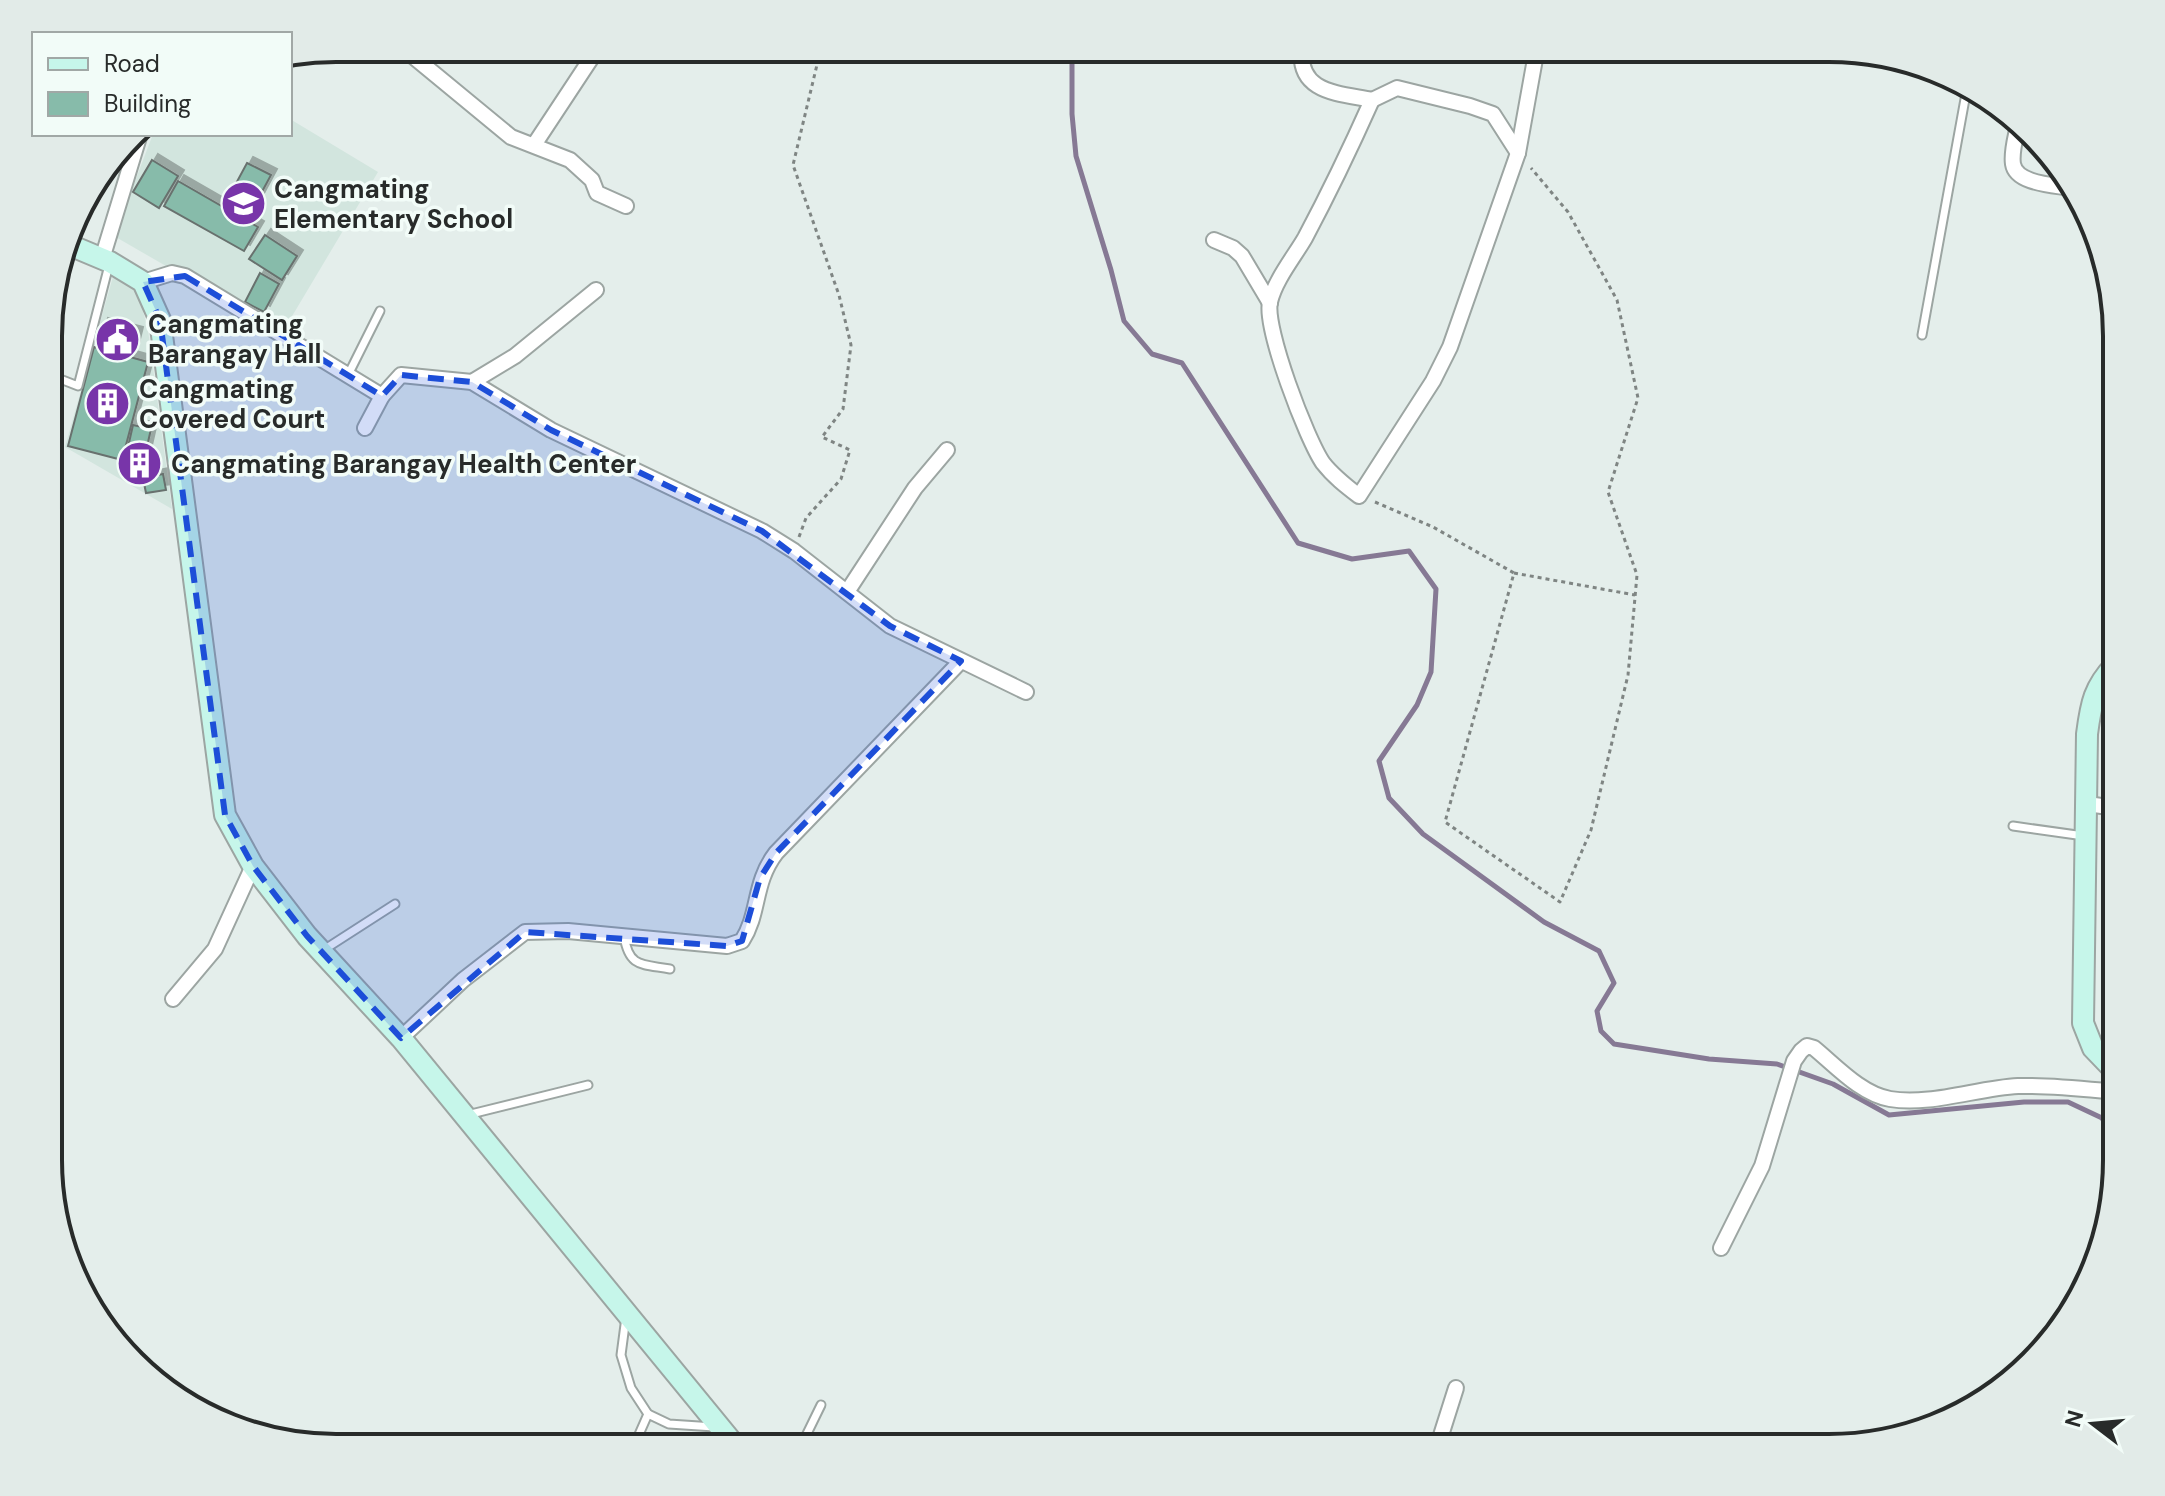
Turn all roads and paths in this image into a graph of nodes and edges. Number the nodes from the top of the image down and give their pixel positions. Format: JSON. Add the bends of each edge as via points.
{"nodes":[{"id":1,"x":421,"y":63,"type":"edge"},
{"id":2,"x":588,"y":63,"type":"edge"},
{"id":3,"x":817,"y":63,"type":"edge"},
{"id":4,"x":1300,"y":63,"type":"edge"},
{"id":5,"x":1534,"y":63,"type":"edge"},
{"id":6,"x":1965,"y":99,"type":"edge"},
{"id":7,"x":1372,"y":100,"type":"junction"},
{"id":8,"x":2017,"y":136,"type":"edge"},
{"id":9,"x":534,"y":145,"type":"junction"},
{"id":10,"x":136,"y":149,"type":"edge"},
{"id":11,"x":1518,"y":153,"type":"junction"},
{"id":12,"x":2058,"y":186,"type":"edge"},
{"id":13,"x":626,"y":206,"type":"dead end"},
{"id":14,"x":1214,"y":240,"type":"dead end"},
{"id":15,"x":77,"y":248,"type":"edge"},
{"id":16,"x":106,"y":261,"type":"junction"},
{"id":17,"x":143,"y":282,"type":"junction"},
{"id":18,"x":596,"y":290,"type":"dead end"},
{"id":19,"x":1270,"y":303,"type":"junction"},
{"id":20,"x":380,"y":311,"type":"dead end"},
{"id":21,"x":1922,"y":335,"type":"dead end"},
{"id":22,"x":348,"y":375,"type":"junction"},
{"id":23,"x":62,"y":380,"type":"edge"},
{"id":24,"x":472,"y":382,"type":"junction"},
{"id":25,"x":382,"y":396,"type":"junction"},
{"id":26,"x":365,"y":428,"type":"dead end"},
{"id":27,"x":947,"y":450,"type":"dead end"},
{"id":28,"x":1359,"y":496,"type":"junction"},
{"id":29,"x":794,"y":551,"type":"junction"},
{"id":30,"x":1514,"y":573,"type":"junction"},
{"id":31,"x":847,"y":592,"type":"junction"},
{"id":32,"x":1635,"y":595,"type":"junction"},
{"id":33,"x":961,"y":661,"type":"junction"},
{"id":34,"x":2102,"y":680,"type":"edge"},
{"id":35,"x":1026,"y":692,"type":"dead end"},
{"id":36,"x":2087,"y":804,"type":"junction"},
{"id":37,"x":2102,"y":806,"type":"edge"},
{"id":38,"x":2013,"y":826,"type":"dead end"},
{"id":39,"x":2086,"y":836,"type":"junction"},
{"id":40,"x":253,"y":866,"type":"junction"},
{"id":41,"x":395,"y":904,"type":"dead end"},
{"id":42,"x":624,"y":936,"type":"junction"},
{"id":43,"x":321,"y":952,"type":"junction"},
{"id":44,"x":670,"y":969,"type":"dead end"},
{"id":45,"x":173,"y":999,"type":"dead end"},
{"id":46,"x":401,"y":1038,"type":"junction"},
{"id":47,"x":2102,"y":1057,"type":"edge"},
{"id":48,"x":588,"y":1085,"type":"dead end"},
{"id":49,"x":2102,"y":1090,"type":"edge"},
{"id":50,"x":465,"y":1116,"type":"junction"},
{"id":51,"x":1721,"y":1248,"type":"dead end"},
{"id":52,"x":627,"y":1313,"type":"junction"},
{"id":53,"x":1456,"y":1388,"type":"dead end"},
{"id":54,"x":821,"y":1405,"type":"dead end"},
{"id":55,"x":648,"y":1414,"type":"junction"},
{"id":56,"x":720,"y":1427,"type":"junction"},
{"id":57,"x":640,"y":1433,"type":"edge"},
{"id":58,"x":725,"y":1433,"type":"edge"},
{"id":59,"x":807,"y":1433,"type":"edge"},
{"id":60,"x":1442,"y":1434,"type":"edge"}],
"edges":[{"from":1,"to":9,"type":"street","via":[[511,137]]},
{"from":2,"to":9,"type":"street"},
{"from":3,"to":29,"type":"path","via":[[793,165],[851,345],[843,409],[822,437],[850,450],[841,479],[806,518]]},
{"from":4,"to":7,"type":"street","via":[[1307,79],[1323,90]]},
{"from":5,"to":11,"type":"street"},
{"from":6,"to":21,"type":"lane"},
{"from":7,"to":11,"type":"street","via":[[1397,88],[1493,114]]},
{"from":7,"to":19,"type":"street"},
{"from":8,"to":12,"type":"street","via":[[2017,174]]},
{"from":9,"to":13,"type":"street","via":[[570,160],[592,180],[597,193]]},
{"from":10,"to":16,"type":"street"},
{"from":11,"to":28,"type":"street","via":[[1450,347]]},
{"from":11,"to":32,"type":"path","via":[[1568,212],[1617,300],[1638,398],[1608,492],[1637,575]]},
{"from":14,"to":19,"type":"street","via":[[1242,256]]},
{"from":15,"to":16,"type":"street"},
{"from":16,"to":17,"type":"street"},
{"from":16,"to":23,"type":"lane","via":[[78,386]]},
{"from":17,"to":22,"type":"street","via":[[172,273],[185,276]]},
{"from":17,"to":40,"type":"street","via":[[160,320],[225,815]]},
{"from":18,"to":24,"type":"street","via":[[515,356]]},
{"from":19,"to":28,"type":"street","via":[[1277,349],[1313,445],[1324,464]]},
{"from":20,"to":22,"type":"lane"},
{"from":22,"to":25,"type":"street"},
{"from":24,"to":25,"type":"street","via":[[401,375]]},
{"from":24,"to":29,"type":"street","via":[[551,430]]},
{"from":25,"to":26,"type":"street"},
{"from":27,"to":31,"type":"street","via":[[915,488]]},
{"from":28,"to":30,"type":"path","via":[[1433,527]]},
{"from":29,"to":31,"type":"street"},
{"from":30,"to":32,"type":"path"},
{"from":30,"to":32,"type":"path","via":[[1445,822],[1560,902],[1591,830],[1628,675]]},
{"from":31,"to":33,"type":"street","via":[[890,626]]},
{"from":33,"to":35,"type":"street"},
{"from":33,"to":42,"type":"street","via":[[776,853],[760,878],[742,941],[727,946]]},
{"from":34,"to":36,"type":"street","via":[[2092,699],[2087,734]]},
{"from":36,"to":37,"type":"street"},
{"from":36,"to":39,"type":"street"},
{"from":38,"to":39,"type":"lane"},
{"from":39,"to":47,"type":"street","via":[[2083,1023]]},
{"from":40,"to":43,"type":"street"},
{"from":40,"to":45,"type":"street","via":[[215,949]]},
{"from":41,"to":43,"type":"lane"},
{"from":42,"to":44,"type":"lane","via":[[636,963]]},
{"from":42,"to":46,"type":"street","via":[[525,932]]},
{"from":43,"to":46,"type":"street"},
{"from":46,"to":50,"type":"street"},
{"from":48,"to":50,"type":"lane"},
{"from":49,"to":51,"type":"street","via":[[2016,1086],[1888,1099],[1860,1086],[1807,1046],[1794,1061],[1762,1166]]},
{"from":50,"to":52,"type":"street"},
{"from":52,"to":55,"type":"lane","via":[[621,1355],[631,1388]]},
{"from":52,"to":56,"type":"street"},
{"from":53,"to":60,"type":"street"},
{"from":54,"to":59,"type":"lane"},
{"from":55,"to":56,"type":"lane","via":[[669,1424]]},
{"from":55,"to":57,"type":"lane"},
{"from":56,"to":58,"type":"street"}]}
